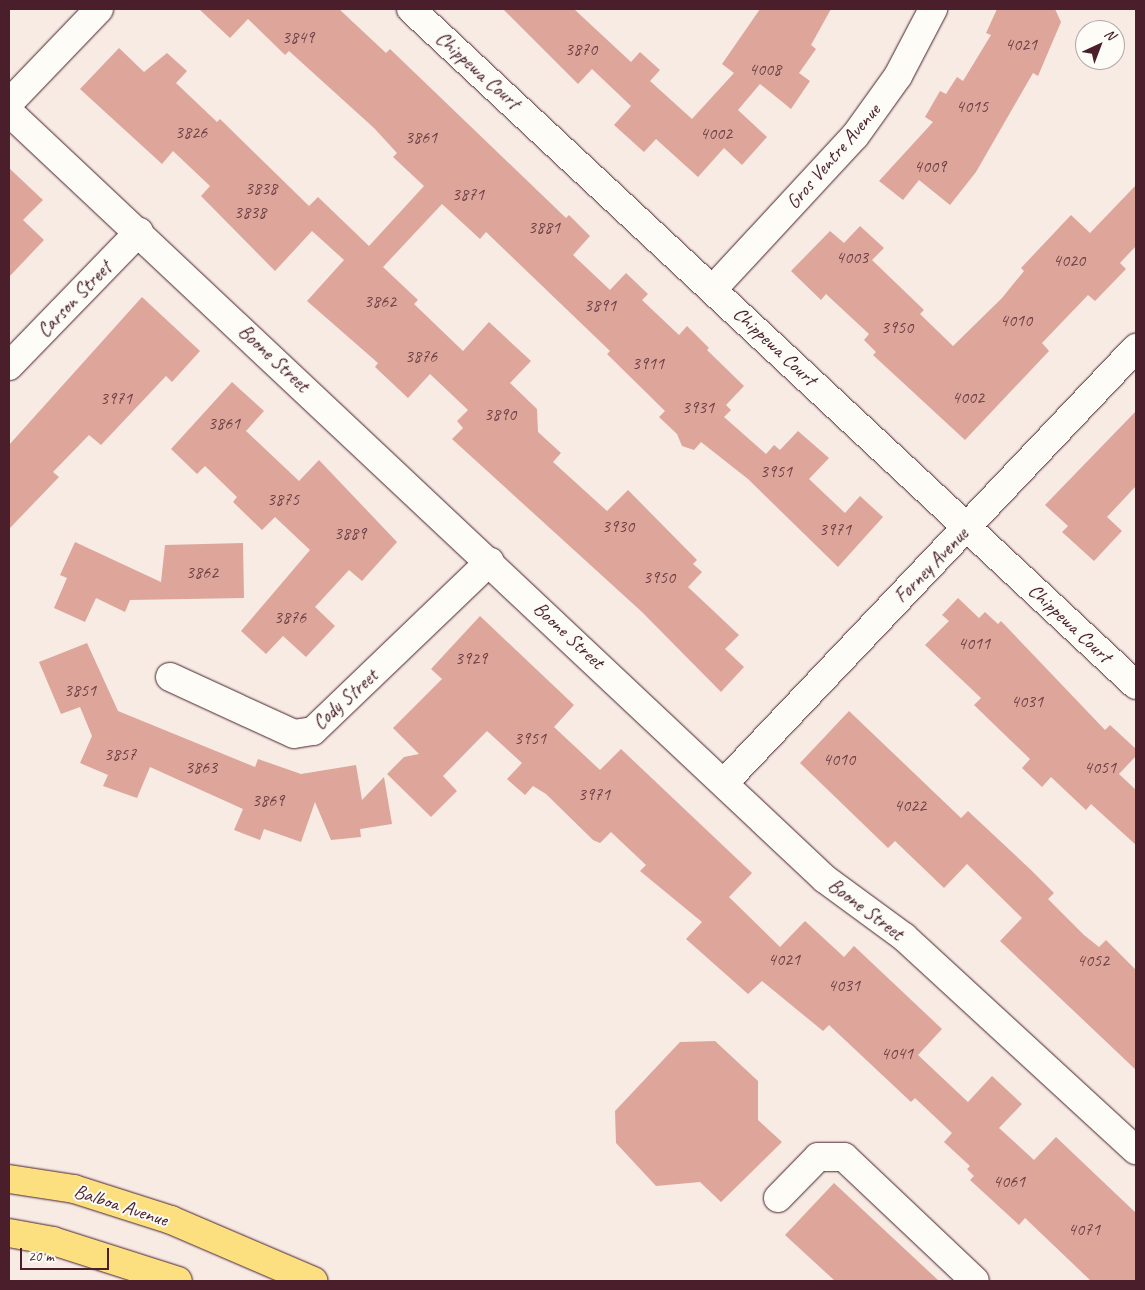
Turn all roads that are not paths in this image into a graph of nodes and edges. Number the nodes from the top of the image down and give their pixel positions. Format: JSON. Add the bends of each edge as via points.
{"nodes":[{"id":1,"x":99,"y":9,"type":"edge"},
{"id":2,"x":411,"y":9,"type":"edge"},
{"id":3,"x":933,"y":9,"type":"edge"},
{"id":4,"x":9,"y":103,"type":"edge"},
{"id":5,"x":9,"y":112,"type":"edge"},
{"id":6,"x":139,"y":232,"type":"junction"},
{"id":7,"x":714,"y":288,"type":"junction"},
{"id":8,"x":1136,"y":348,"type":"edge"},
{"id":9,"x":9,"y":366,"type":"edge"},
{"id":10,"x":967,"y":527,"type":"junction"},
{"id":11,"x":490,"y":561,"type":"junction"},
{"id":12,"x":170,"y":677,"type":"dead end"},
{"id":13,"x":1136,"y":685,"type":"edge"},
{"id":14,"x":725,"y":782,"type":"junction"},
{"id":15,"x":1136,"y":1150,"type":"edge"},
{"id":16,"x":9,"y":1179,"type":"edge"},
{"id":17,"x":778,"y":1198,"type":"dead end"},
{"id":18,"x":9,"y":1232,"type":"edge"},
{"id":19,"x":178,"y":1281,"type":"edge"},
{"id":20,"x":313,"y":1281,"type":"edge"},
{"id":21,"x":975,"y":1281,"type":"edge"}],
"edges":[{"from":1,"to":4,"type":"street"},
{"from":2,"to":7,"type":"street","name":"Chippewa Court"},
{"from":3,"to":7,"type":"street","name":"Gros Ventre Avenue","via":[[898,76],[855,136]]},
{"from":5,"to":6,"type":"street","name":"Boone Street"},
{"from":6,"to":9,"type":"street","name":"Carson Street"},
{"from":6,"to":11,"type":"street","name":"Boone Street"},
{"from":7,"to":10,"type":"street","name":"Chippewa Court"},
{"from":8,"to":10,"type":"street","name":"Forney Avenue"},
{"from":10,"to":13,"type":"street","name":"Chippewa Court"},
{"from":10,"to":14,"type":"street","name":"Forney Avenue"},
{"from":11,"to":12,"type":"street","name":"Cody Street","via":[[313,732],[294,734]]},
{"from":11,"to":14,"type":"street","name":"Boone Street"},
{"from":14,"to":15,"type":"street","name":"Boone Street","via":[[825,879],[904,937]]},
{"from":16,"to":20,"type":"main road","name":"Balboa Avenue","via":[[74,1188],[171,1220]]},
{"from":17,"to":21,"type":"street","via":[[818,1157],[844,1157]]},
{"from":18,"to":19,"type":"main road","via":[[53,1240]]}]}
